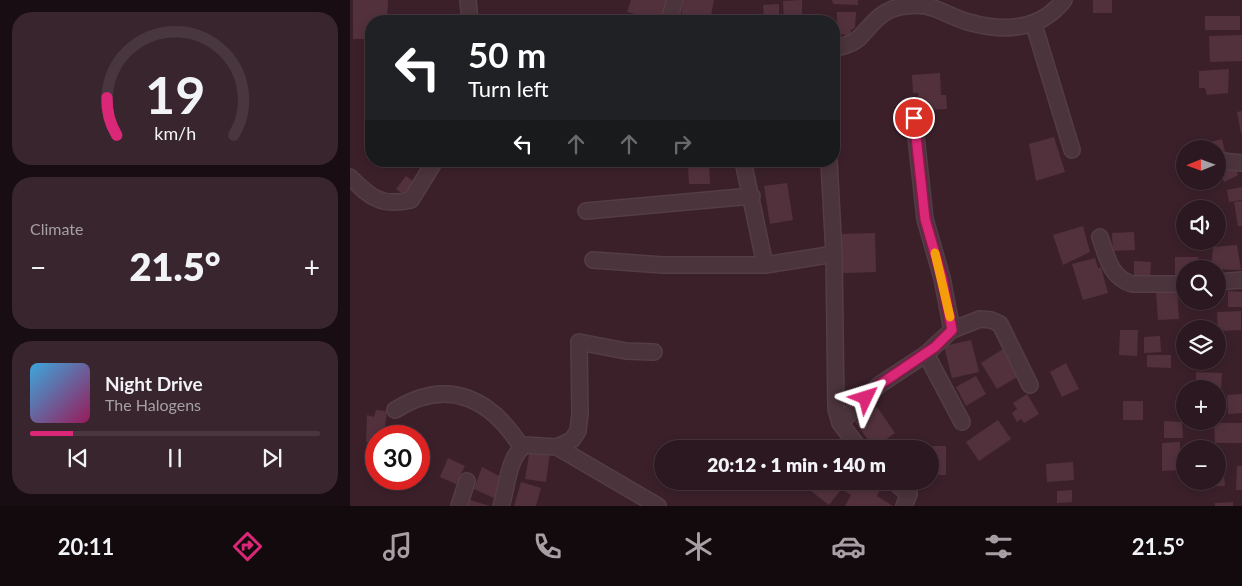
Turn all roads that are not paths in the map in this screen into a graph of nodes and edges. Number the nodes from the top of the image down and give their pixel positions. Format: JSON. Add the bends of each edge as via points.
{"nodes":[{"id":1,"x":468,"y":0,"type":"edge"},
{"id":2,"x":675,"y":0,"type":"edge"},
{"id":3,"x":1064,"y":0,"type":"edge"},
{"id":4,"x":469,"y":15,"type":"edge"},
{"id":5,"x":671,"y":15,"type":"edge"},
{"id":6,"x":1034,"y":25,"type":"junction"},
{"id":7,"x":840,"y":46,"type":"edge"},
{"id":8,"x":914,"y":118,"type":"dead end"},
{"id":9,"x":1072,"y":150,"type":"dead end"},
{"id":10,"x":1226,"y":161,"type":"edge"},
{"id":11,"x":1242,"y":164,"type":"edge"},
{"id":12,"x":431,"y":167,"type":"edge"},
{"id":13,"x":745,"y":167,"type":"edge"},
{"id":14,"x":829,"y":167,"type":"edge"},
{"id":15,"x":350,"y":177,"type":"edge"},
{"id":16,"x":752,"y":196,"type":"junction"},
{"id":17,"x":586,"y":211,"type":"dead end"},
{"id":18,"x":1100,"y":237,"type":"dead end"},
{"id":19,"x":834,"y":254,"type":"junction"},
{"id":20,"x":593,"y":260,"type":"dead end"},
{"id":21,"x":766,"y":265,"type":"junction"},
{"id":22,"x":1242,"y":280,"type":"edge"},
{"id":23,"x":1226,"y":281,"type":"edge"},
{"id":24,"x":1176,"y":284,"type":"edge"},
{"id":25,"x":952,"y":330,"type":"junction"},
{"id":26,"x":654,"y":352,"type":"dead end"},
{"id":27,"x":926,"y":354,"type":"junction"},
{"id":28,"x":1030,"y":385,"type":"dead end"},
{"id":29,"x":395,"y":410,"type":"dead end"},
{"id":30,"x":962,"y":422,"type":"dead end"},
{"id":31,"x":840,"y":423,"type":"junction"},
{"id":32,"x":853,"y":440,"type":"edge"},
{"id":33,"x":558,"y":447,"type":"junction"},
{"id":34,"x":522,"y":448,"type":"junction"},
{"id":35,"x":467,"y":481,"type":"dead end"},
{"id":36,"x":904,"y":490,"type":"edge"},
{"id":37,"x":459,"y":506,"type":"edge"},
{"id":38,"x":501,"y":506,"type":"edge"},
{"id":39,"x":658,"y":506,"type":"edge"},
{"id":40,"x":904,"y":506,"type":"edge"}],
"edges":[{"from":1,"to":4,"type":"street"},
{"from":2,"to":5,"type":"street"},
{"from":3,"to":6,"type":"street","via":[[1052,15]]},
{"from":6,"to":7,"type":"street","via":[[996,27],[966,22],[938,8],[898,6],[879,16],[860,37]]},
{"from":6,"to":9,"type":"street"},
{"from":8,"to":25,"type":"street","via":[[925,219],[942,278]]},
{"from":10,"to":11,"type":"street"},
{"from":12,"to":15,"type":"street","via":[[411,200],[394,204],[366,192]]},
{"from":13,"to":16,"type":"street"},
{"from":14,"to":19,"type":"street"},
{"from":16,"to":17,"type":"street"},
{"from":16,"to":21,"type":"street"},
{"from":18,"to":24,"type":"street","via":[[1111,270],[1124,282]]},
{"from":19,"to":21,"type":"street"},
{"from":19,"to":31,"type":"street","via":[[836,408]]},
{"from":20,"to":21,"type":"street","via":[[662,265]]},
{"from":22,"to":23,"type":"street"},
{"from":25,"to":27,"type":"street"},
{"from":25,"to":28,"type":"street","via":[[980,319],[1000,324]]},
{"from":26,"to":33,"type":"street","via":[[626,352],[579,342],[578,431],[572,440]]},
{"from":27,"to":30,"type":"street"},
{"from":27,"to":31,"type":"street","via":[[879,385]]},
{"from":29,"to":34,"type":"street","via":[[438,393],[456,394],[484,405]]},
{"from":31,"to":32,"type":"street"},
{"from":33,"to":34,"type":"street","via":[[524,445]]},
{"from":33,"to":39,"type":"street"},
{"from":34,"to":38,"type":"street","via":[[511,465]]},
{"from":35,"to":37,"type":"street"},
{"from":36,"to":40,"type":"street","via":[[909,494]]}]}
